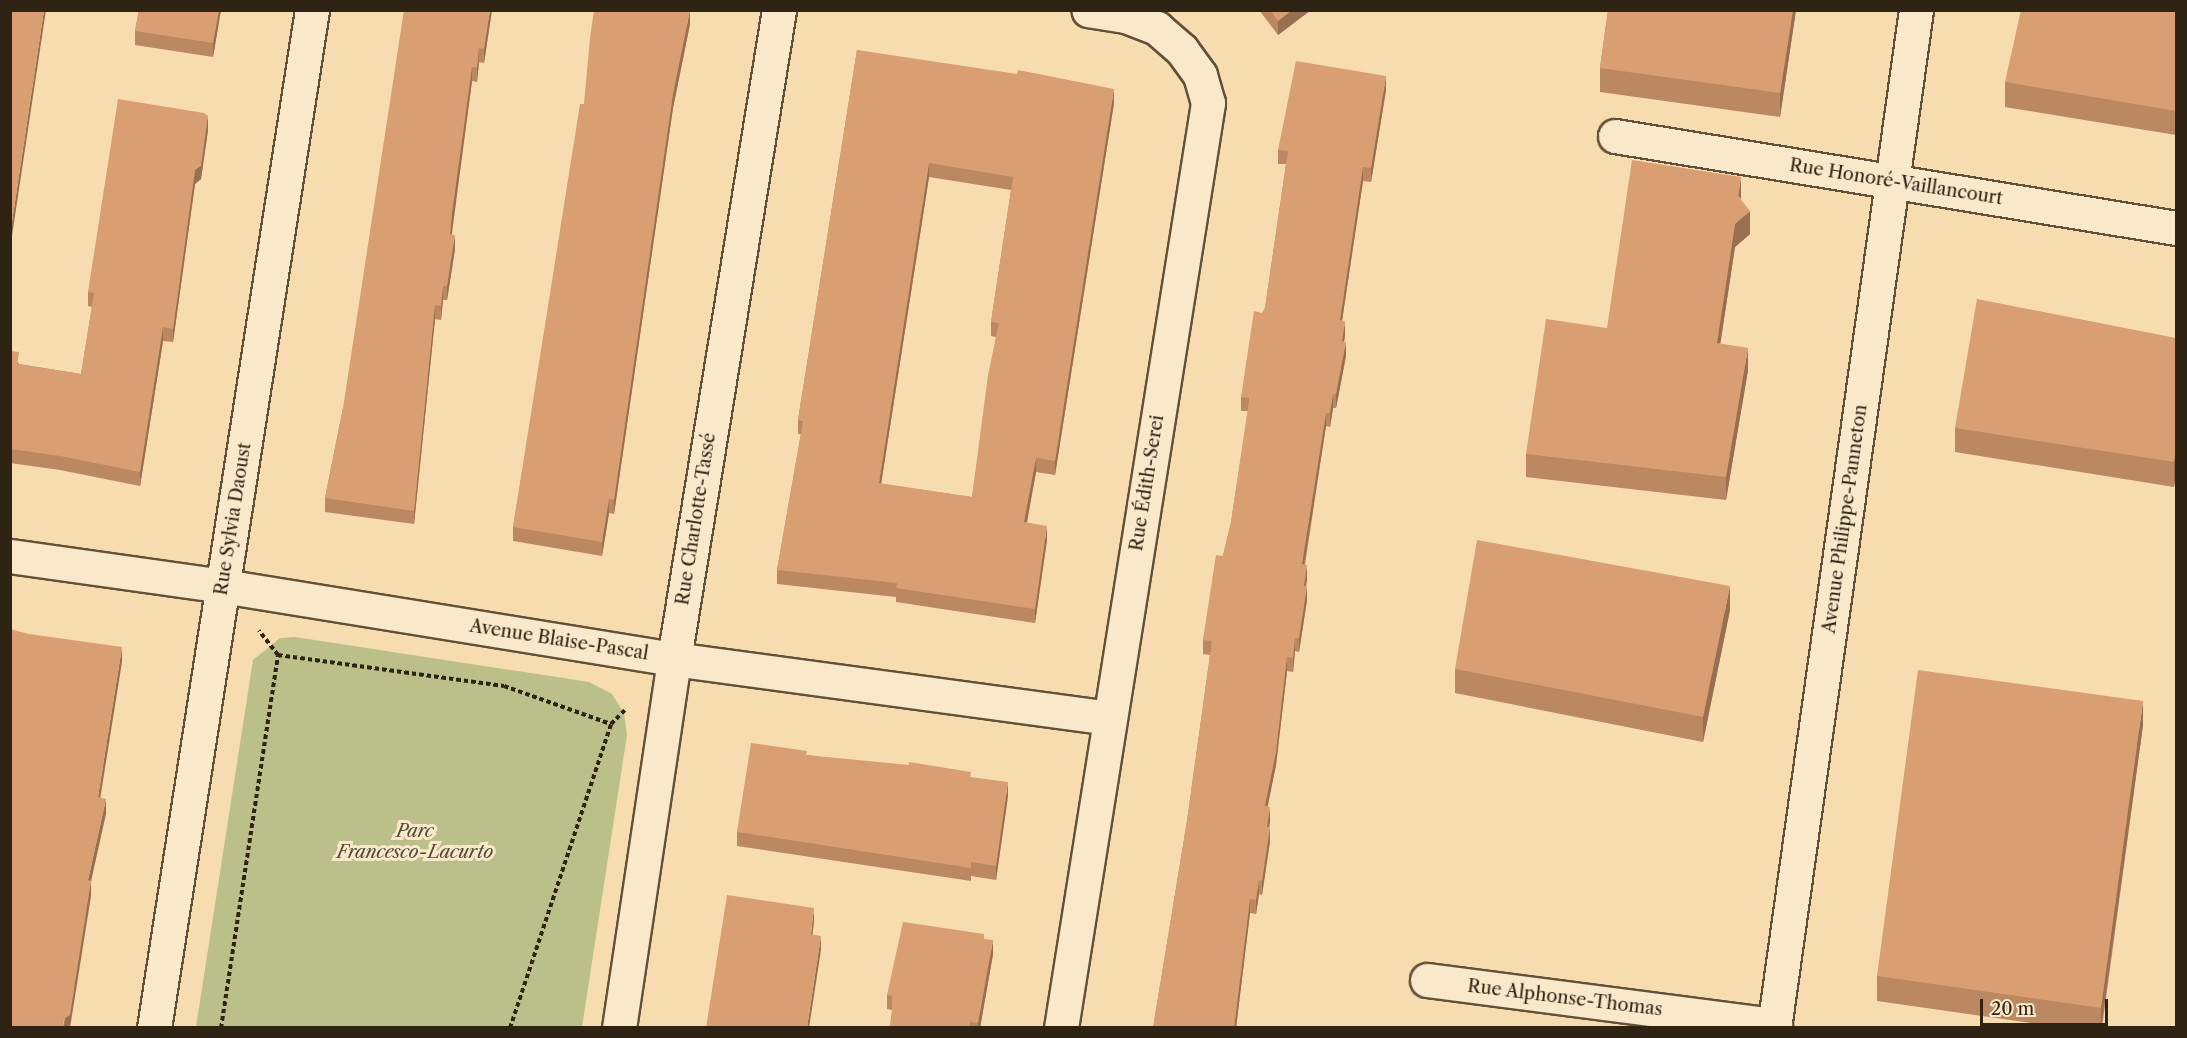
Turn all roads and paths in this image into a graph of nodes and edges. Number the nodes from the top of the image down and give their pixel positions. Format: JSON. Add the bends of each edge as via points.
{"nodes":[{"id":1,"x":312,"y":10,"type":"edge"},
{"id":2,"x":779,"y":10,"type":"edge"},
{"id":3,"x":1088,"y":10,"type":"edge"},
{"id":4,"x":1916,"y":10,"type":"edge"},
{"id":5,"x":1615,"y":136,"type":"dead end"},
{"id":6,"x":1891,"y":182,"type":"junction"},
{"id":7,"x":2176,"y":228,"type":"edge"},
{"id":8,"x":10,"y":556,"type":"edge"},
{"id":9,"x":223,"y":586,"type":"junction"},
{"id":10,"x":278,"y":655,"type":"junction"},
{"id":11,"x":674,"y":658,"type":"junction"},
{"id":12,"x":1109,"y":718,"type":"junction"},
{"id":13,"x":611,"y":724,"type":"junction"},
{"id":14,"x":1427,"y":980,"type":"dead end"},
{"id":15,"x":1774,"y":1026,"type":"edge"},
{"id":16,"x":154,"y":1028,"type":"edge"},
{"id":17,"x":221,"y":1028,"type":"edge"},
{"id":18,"x":510,"y":1028,"type":"edge"},
{"id":19,"x":619,"y":1028,"type":"edge"},
{"id":20,"x":1060,"y":1028,"type":"edge"}],
"edges":[{"from":1,"to":9,"type":"street","name":"Rue Sylvia Daoust"},
{"from":2,"to":11,"type":"street","name":"Rue Charlotte-Tassé"},
{"from":3,"to":12,"type":"street","name":"Rue Édith-Serei","via":[[1125,16],[1157,28],[1182,50],[1200,75],[1208,103]]},
{"from":4,"to":6,"type":"street","name":"Avenue Philippe-Panneton"},
{"from":5,"to":6,"type":"street","name":"Rue Honoré-Vaillancourt"},
{"from":6,"to":7,"type":"street","name":"Rue Honoré-Vaillancourt"},
{"from":6,"to":15,"type":"street","name":"Avenue Philippe-Panneton"},
{"from":8,"to":9,"type":"street","name":"Avenue Blaise-Pascal"},
{"from":9,"to":10,"type":"path"},
{"from":9,"to":11,"type":"street","name":"Avenue Blaise-Pascal"},
{"from":9,"to":16,"type":"street","name":"Rue Sylvia Daoust"},
{"from":10,"to":13,"type":"path","via":[[504,686]]},
{"from":10,"to":17,"type":"path"},
{"from":11,"to":12,"type":"street","name":"Avenue Blaise-Pascal"},
{"from":11,"to":13,"type":"path"},
{"from":11,"to":19,"type":"street","name":"Rue Charlotte-Tassé"},
{"from":12,"to":20,"type":"street","name":"Rue Édith-Serei"},
{"from":13,"to":18,"type":"path"},
{"from":14,"to":15,"type":"street","name":"Rue Alphonse-Thomas"}]}
